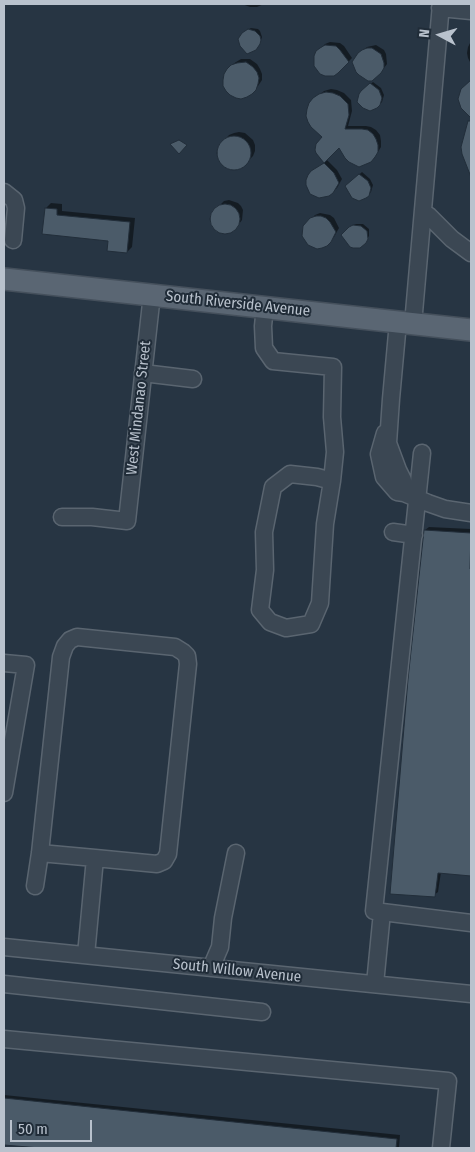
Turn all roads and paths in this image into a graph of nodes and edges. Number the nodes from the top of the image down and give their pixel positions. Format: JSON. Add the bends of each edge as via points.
{"nodes":[{"id":1,"x":441,"y":6,"type":"edge"},
{"id":2,"x":471,"y":11,"type":"edge"},
{"id":3,"x":4,"y":192,"type":"edge"},
{"id":4,"x":423,"y":212,"type":"junction"},
{"id":5,"x":13,"y":240,"type":"dead end"},
{"id":6,"x":471,"y":253,"type":"edge"},
{"id":7,"x":4,"y":279,"type":"edge"},
{"id":8,"x":152,"y":294,"type":"junction"},
{"id":9,"x":265,"y":307,"type":"junction"},
{"id":10,"x":406,"y":323,"type":"junction"},
{"id":11,"x":471,"y":330,"type":"edge"},
{"id":12,"x":143,"y":373,"type":"junction"},
{"id":13,"x":193,"y":379,"type":"dead end"},
{"id":14,"x":422,"y":453,"type":"dead end"},
{"id":15,"x":332,"y":480,"type":"junction"},
{"id":16,"x":411,"y":496,"type":"junction"},
{"id":17,"x":471,"y":513,"type":"edge"},
{"id":18,"x":62,"y":517,"type":"dead end"},
{"id":19,"x":393,"y":532,"type":"dead end"},
{"id":20,"x":414,"y":535,"type":"junction"},
{"id":21,"x":4,"y":664,"type":"edge"},
{"id":22,"x":4,"y":793,"type":"edge"},
{"id":23,"x":40,"y":853,"type":"junction"},
{"id":24,"x":236,"y":853,"type":"dead end"},
{"id":25,"x":95,"y":858,"type":"junction"},
{"id":26,"x":35,"y":886,"type":"dead end"},
{"id":27,"x":382,"y":912,"type":"junction"},
{"id":28,"x":471,"y":923,"type":"edge"},
{"id":29,"x":4,"y":947,"type":"edge"},
{"id":30,"x":86,"y":955,"type":"junction"},
{"id":31,"x":211,"y":968,"type":"junction"},
{"id":32,"x":4,"y":984,"type":"edge"},
{"id":33,"x":375,"y":984,"type":"junction"},
{"id":34,"x":471,"y":994,"type":"edge"},
{"id":35,"x":262,"y":1012,"type":"dead end"},
{"id":36,"x":4,"y":1039,"type":"edge"},
{"id":37,"x":441,"y":1148,"type":"edge"}],
"edges":[{"from":1,"to":2,"type":"street"},
{"from":1,"to":4,"type":"street"},
{"from":3,"to":5,"type":"street","via":[[14,200],[16,208]]},
{"from":4,"to":6,"type":"street"},
{"from":4,"to":10,"type":"street"},
{"from":7,"to":8,"type":"main road","name":"South Riverside Avenue"},
{"from":8,"to":9,"type":"main road","name":"South Riverside Avenue"},
{"from":8,"to":12,"type":"street","name":"West Mindanao Street"},
{"from":9,"to":10,"type":"main road","name":"South Riverside Avenue"},
{"from":9,"to":15,"type":"street","via":[[264,348],[273,361],[333,367],[335,452]]},
{"from":10,"to":11,"type":"main road","name":"South Riverside Avenue"},
{"from":10,"to":16,"type":"street","via":[[389,421],[379,454],[384,477],[397,492]]},
{"from":12,"to":13,"type":"street"},
{"from":12,"to":18,"type":"street","name":"West Mindanao Street","via":[[127,521]]},
{"from":14,"to":16,"type":"street"},
{"from":15,"to":15,"type":"street","via":[[325,524],[320,603],[311,624],[286,628],[270,622],[260,610],[265,570],[264,532],[273,487],[290,474]]},
{"from":16,"to":17,"type":"street","via":[[445,509]]},
{"from":16,"to":20,"type":"street"},
{"from":19,"to":20,"type":"street"},
{"from":20,"to":27,"type":"street","via":[[374,912]]},
{"from":21,"to":22,"type":"street","via":[[26,665]]},
{"from":23,"to":25,"type":"street"},
{"from":23,"to":25,"type":"street","via":[[61,657],[65,646],[77,637],[175,647],[187,656],[188,664],[168,854],[157,864]]},
{"from":23,"to":26,"type":"street"},
{"from":24,"to":31,"type":"street","via":[[222,918],[220,947]]},
{"from":25,"to":30,"type":"street"},
{"from":27,"to":28,"type":"street"},
{"from":27,"to":33,"type":"street"},
{"from":29,"to":30,"type":"street","name":"South Willow Avenue"},
{"from":30,"to":31,"type":"street","name":"South Willow Avenue"},
{"from":31,"to":33,"type":"street","name":"South Willow Avenue"},
{"from":32,"to":35,"type":"street"},
{"from":33,"to":34,"type":"street","name":"South Willow Avenue"},
{"from":36,"to":37,"type":"street","via":[[448,1081]]}]}
